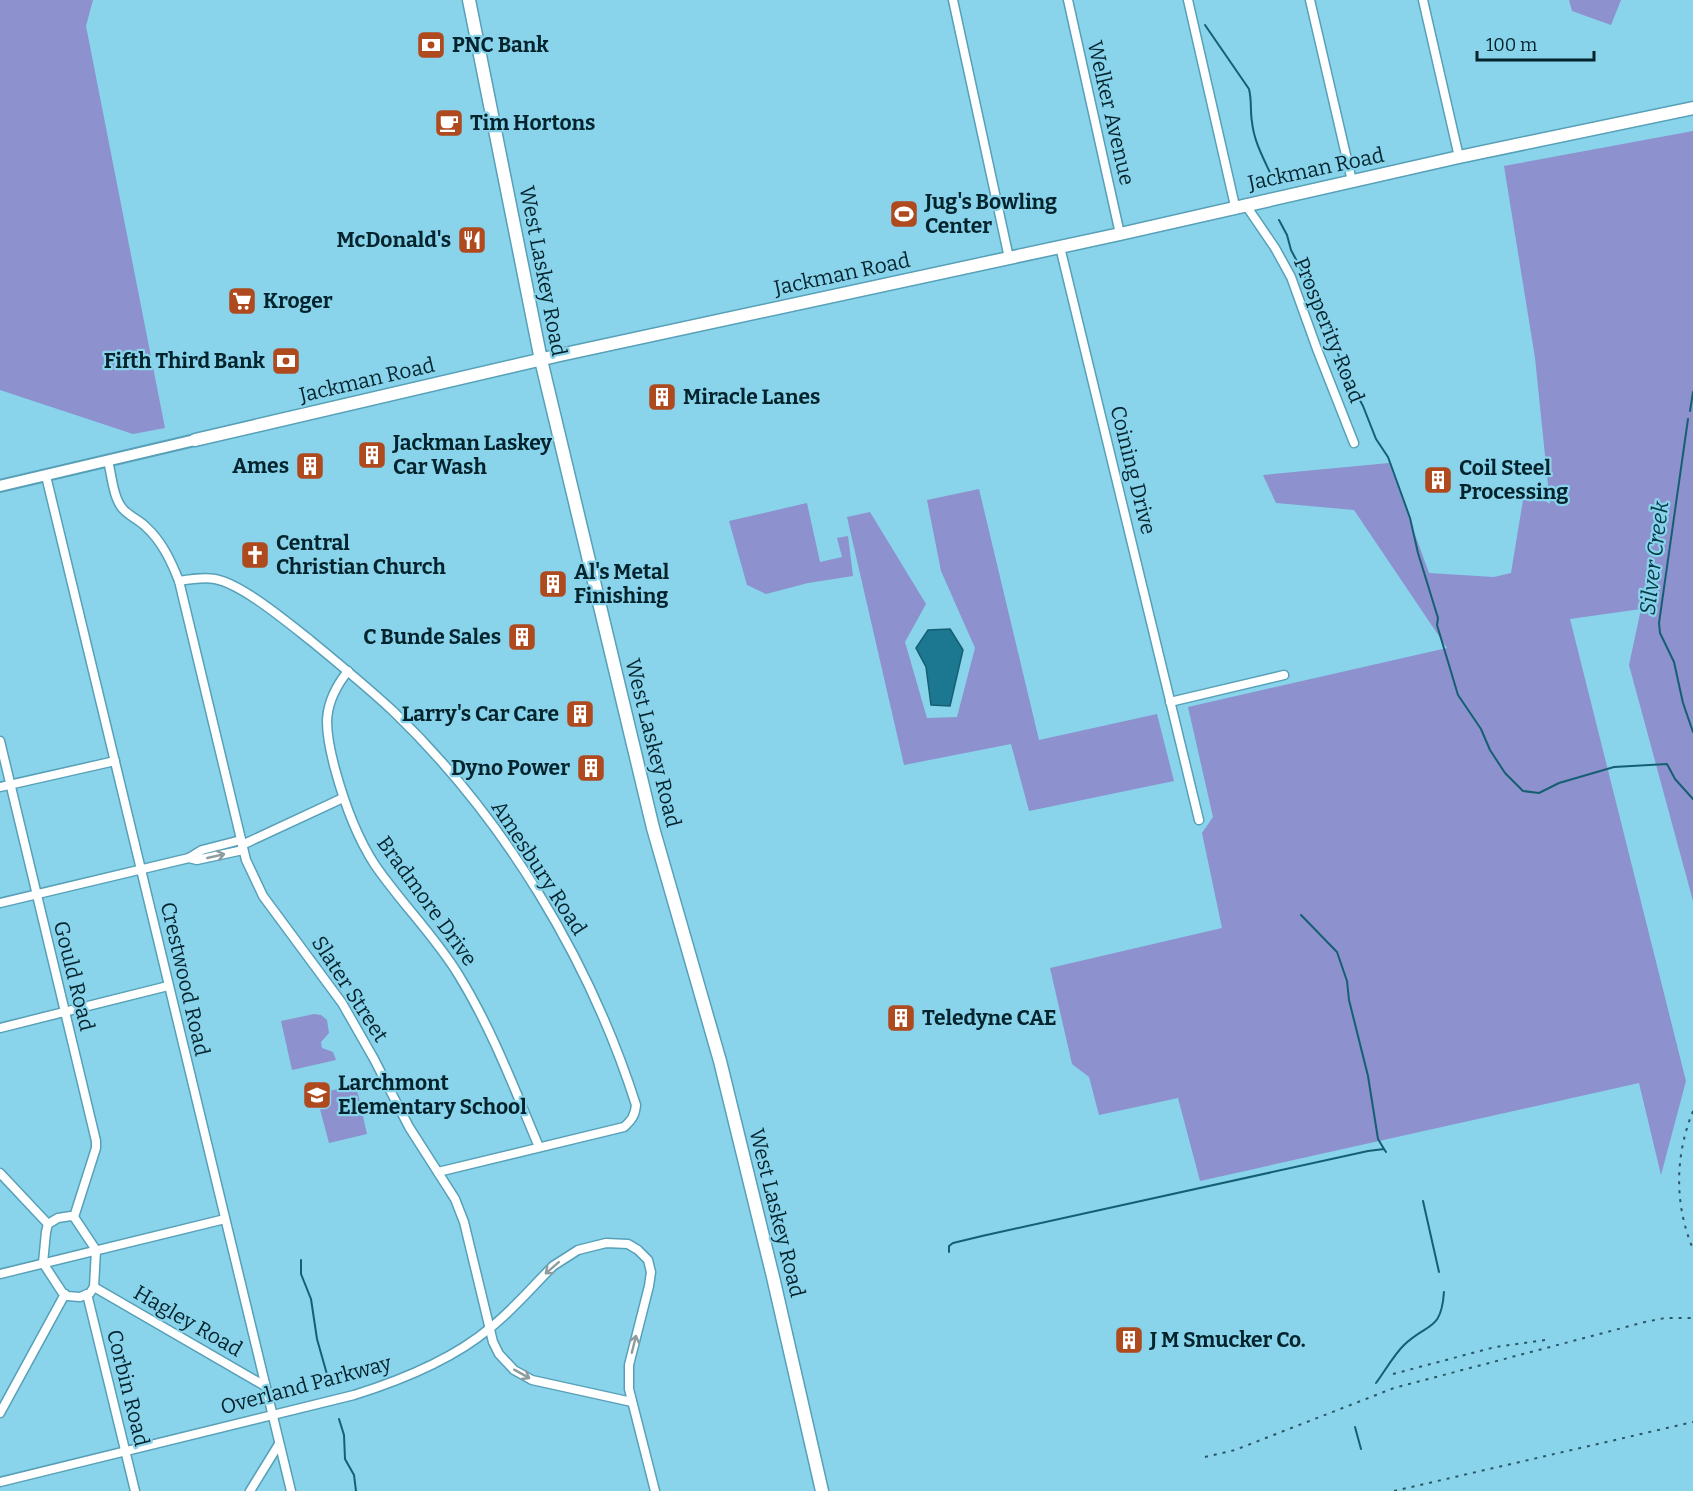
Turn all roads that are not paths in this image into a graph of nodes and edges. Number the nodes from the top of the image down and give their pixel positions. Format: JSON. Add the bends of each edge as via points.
{"nodes":[{"id":1,"x":469,"y":0,"type":"edge"},
{"id":2,"x":953,"y":0,"type":"edge"},
{"id":3,"x":1068,"y":0,"type":"edge"},
{"id":4,"x":1188,"y":0,"type":"edge"},
{"id":5,"x":1310,"y":0,"type":"edge"},
{"id":6,"x":1423,"y":0,"type":"edge"},
{"id":7,"x":1693,"y":108,"type":"edge"},
{"id":8,"x":1459,"y":157,"type":"junction"},
{"id":9,"x":1352,"y":181,"type":"junction"},
{"id":10,"x":1240,"y":205,"type":"junction"},
{"id":11,"x":1120,"y":234,"type":"junction"},
{"id":12,"x":1060,"y":247,"type":"junction"},
{"id":13,"x":1009,"y":258,"type":"junction"},
{"id":14,"x":541,"y":360,"type":"junction"},
{"id":15,"x":195,"y":440,"type":"joint"},
{"id":16,"x":1354,"y":442,"type":"dead end"},
{"id":17,"x":108,"y":461,"type":"junction"},
{"id":18,"x":46,"y":476,"type":"junction"},
{"id":19,"x":0,"y":486,"type":"edge"},
{"id":20,"x":179,"y":581,"type":"junction"},
{"id":21,"x":348,"y":670,"type":"junction"},
{"id":22,"x":1284,"y":675,"type":"dead end"},
{"id":23,"x":1170,"y":702,"type":"junction"},
{"id":24,"x":0,"y":741,"type":"edge"},
{"id":25,"x":115,"y":761,"type":"junction"},
{"id":26,"x":11,"y":785,"type":"junction"},
{"id":27,"x":0,"y":787,"type":"edge"},
{"id":28,"x":343,"y":798,"type":"junction"},
{"id":29,"x":1199,"y":820,"type":"dead end"},
{"id":30,"x":242,"y":845,"type":"junction"},
{"id":31,"x":141,"y":869,"type":"junction"},
{"id":32,"x":36,"y":894,"type":"junction"},
{"id":33,"x":0,"y":903,"type":"edge"},
{"id":34,"x":168,"y":986,"type":"junction"},
{"id":35,"x":64,"y":1012,"type":"junction"},
{"id":36,"x":0,"y":1028,"type":"edge"},
{"id":37,"x":539,"y":1147,"type":"junction"},
{"id":38,"x":438,"y":1172,"type":"junction"},
{"id":39,"x":0,"y":1173,"type":"edge"},
{"id":40,"x":74,"y":1217,"type":"junction"},
{"id":41,"x":225,"y":1219,"type":"junction"},
{"id":42,"x":48,"y":1224,"type":"junction"},
{"id":43,"x":96,"y":1250,"type":"junction"},
{"id":44,"x":43,"y":1263,"type":"junction"},
{"id":45,"x":0,"y":1274,"type":"edge"},
{"id":46,"x":94,"y":1287,"type":"junction"},
{"id":47,"x":65,"y":1294,"type":"junction"},
{"id":48,"x":87,"y":1294,"type":"junction"},
{"id":49,"x":490,"y":1328,"type":"junction"},
{"id":50,"x":265,"y":1386,"type":"junction"},
{"id":51,"x":632,"y":1402,"type":"junction"},
{"id":52,"x":0,"y":1413,"type":"edge"},
{"id":53,"x":272,"y":1415,"type":"junction"},
{"id":54,"x":279,"y":1444,"type":"junction"},
{"id":55,"x":125,"y":1450,"type":"junction"},
{"id":56,"x":0,"y":1482,"type":"edge"},
{"id":57,"x":135,"y":1491,"type":"edge"},
{"id":58,"x":250,"y":1491,"type":"edge"},
{"id":59,"x":291,"y":1491,"type":"edge"},
{"id":60,"x":655,"y":1491,"type":"edge"},
{"id":61,"x":822,"y":1491,"type":"edge"}],
"edges":[{"from":1,"to":14,"type":"main road","name":"West Laskey Road"},
{"from":2,"to":13,"type":"street"},
{"from":3,"to":11,"type":"street","name":"Welker Avenue"},
{"from":4,"to":10,"type":"street"},
{"from":5,"to":9,"type":"street"},
{"from":6,"to":8,"type":"street"},
{"from":7,"to":8,"type":"main road","name":"Jackman Road"},
{"from":8,"to":9,"type":"main road","name":"Jackman Road"},
{"from":9,"to":10,"type":"main road","name":"Jackman Road"},
{"from":10,"to":11,"type":"main road","name":"Jackman Road"},
{"from":10,"to":16,"type":"street","name":"Prosperity Road","via":[[1275,248],[1291,277]]},
{"from":11,"to":12,"type":"main road","name":"Jackman Road"},
{"from":12,"to":13,"type":"main road","name":"Jackman Road"},
{"from":12,"to":23,"type":"street","name":"Coining Drive"},
{"from":13,"to":14,"type":"main road","name":"Jackman Road"},
{"from":14,"to":15,"type":"main road","name":"Jackman Road"},
{"from":14,"to":61,"type":"main road","name":"West Laskey Road","via":[[653,828],[720,1061]]},
{"from":15,"to":17,"type":"street","name":"Jackman Road"},
{"from":17,"to":18,"type":"street","name":"Jackman Road"},
{"from":17,"to":20,"type":"street","name":"Slater Street","via":[[123,509],[159,541]]},
{"from":18,"to":19,"type":"street","name":"Jackman Road"},
{"from":18,"to":25,"type":"street","name":"Crestwood Road"},
{"from":20,"to":21,"type":"street","name":"Amesbury Road","via":[[204,578],[227,582]]},
{"from":20,"to":30,"type":"street","name":"Slater Street"},
{"from":21,"to":28,"type":"street","name":"Bradmore Drive","via":[[335,687],[326,724]]},
{"from":21,"to":37,"type":"street","name":"Amesbury Road","via":[[435,755],[506,843],[563,935],[605,1022],[636,1105],[631,1121],[624,1127]]},
{"from":22,"to":23,"type":"street"},
{"from":23,"to":29,"type":"street","name":"Coining Drive"},
{"from":24,"to":26,"type":"street","name":"Gould Road"},
{"from":25,"to":26,"type":"street"},
{"from":25,"to":31,"type":"street","name":"Crestwood Road"},
{"from":26,"to":27,"type":"street"},
{"from":26,"to":32,"type":"street","name":"Gould Road"},
{"from":28,"to":30,"type":"street"},
{"from":28,"to":37,"type":"street","name":"Bradmore Drive","via":[[375,865],[433,937],[486,1023]]},
{"from":30,"to":31,"type":"street","via":[[197,860],[189,858]]},
{"from":30,"to":38,"type":"street","name":"Slater Street","via":[[263,896],[342,1003]]},
{"from":31,"to":32,"type":"street"},
{"from":31,"to":34,"type":"street","name":"Crestwood Road"},
{"from":32,"to":33,"type":"street"},
{"from":32,"to":35,"type":"street","name":"Gould Road"},
{"from":34,"to":35,"type":"street"},
{"from":34,"to":41,"type":"street","name":"Crestwood Road"},
{"from":35,"to":36,"type":"street"},
{"from":35,"to":40,"type":"street","name":"Gould Road","via":[[96,1141]]},
{"from":37,"to":38,"type":"street","name":"Amesbury Road"},
{"from":38,"to":49,"type":"street","name":"Slater Street","via":[[460,1210]]},
{"from":39,"to":42,"type":"street"},
{"from":40,"to":42,"type":"street","via":[[58,1218]]},
{"from":40,"to":43,"type":"street"},
{"from":41,"to":43,"type":"street"},
{"from":41,"to":50,"type":"street","name":"Crestwood Road"},
{"from":42,"to":44,"type":"street"},
{"from":43,"to":44,"type":"street"},
{"from":43,"to":46,"type":"street"},
{"from":44,"to":45,"type":"street"},
{"from":44,"to":47,"type":"street"},
{"from":46,"to":48,"type":"street"},
{"from":46,"to":50,"type":"street","name":"Hagley Road"},
{"from":47,"to":48,"type":"street","via":[[73,1298]]},
{"from":47,"to":52,"type":"street"},
{"from":48,"to":55,"type":"street","name":"Corbin Road"},
{"from":49,"to":51,"type":"street","name":"Slater Street","one_way":true,"via":[[496,1349],[520,1374]]},
{"from":51,"to":49,"type":"street","name":"Overland Parkway","one_way":true,"via":[[629,1365],[651,1272],[648,1260],[633,1247],[606,1243],[578,1250],[553,1266]]},
{"from":49,"to":53,"type":"street","name":"Overland Parkway","via":[[453,1353],[398,1380]]},
{"from":50,"to":53,"type":"street","name":"Crestwood Road"},
{"from":51,"to":60,"type":"street"},
{"from":53,"to":54,"type":"street","name":"Crestwood Road"},
{"from":53,"to":55,"type":"street","name":"Overland Parkway"},
{"from":54,"to":58,"type":"street"},
{"from":54,"to":59,"type":"street","name":"Crestwood Road"},
{"from":55,"to":56,"type":"street","name":"Overland Parkway"},
{"from":55,"to":57,"type":"street","name":"Corbin Road"}]}
